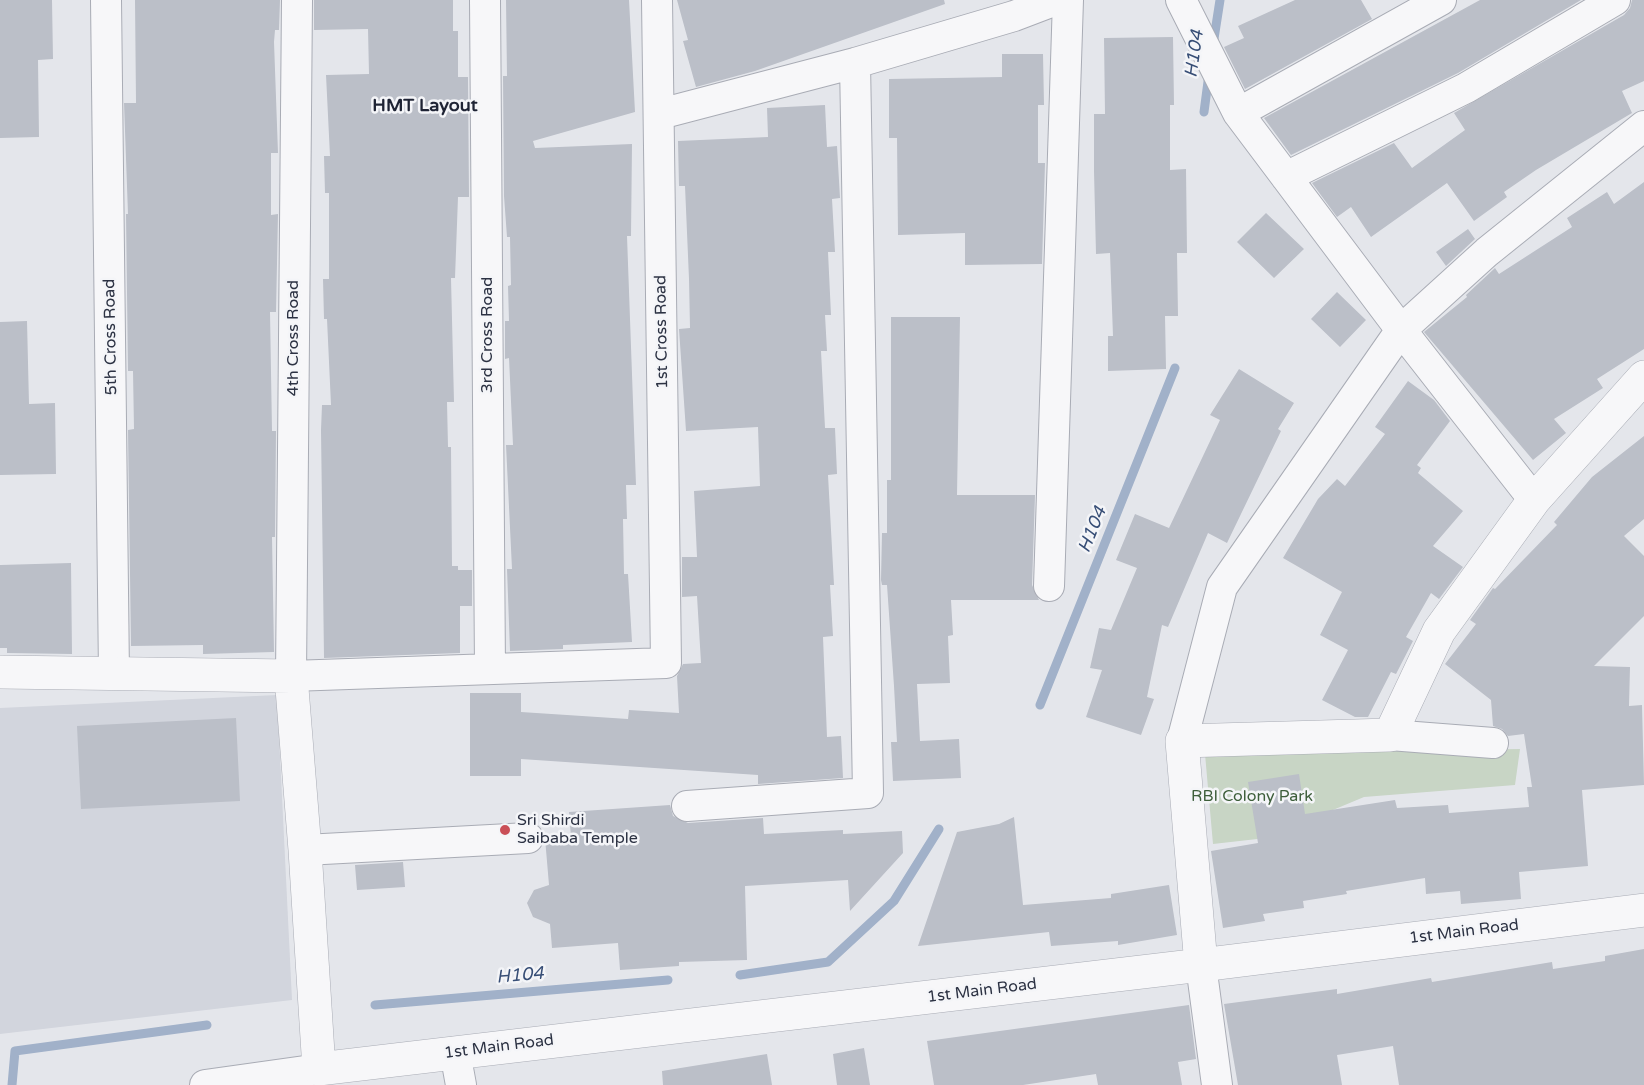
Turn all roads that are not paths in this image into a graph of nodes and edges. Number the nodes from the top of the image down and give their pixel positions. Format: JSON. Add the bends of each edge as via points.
{"nodes":[{"id":1,"x":106,"y":0,"type":"edge"},
{"id":2,"x":297,"y":0,"type":"edge"},
{"id":3,"x":485,"y":0,"type":"edge"},
{"id":4,"x":657,"y":0,"type":"edge"},
{"id":5,"x":1056,"y":0,"type":"edge"},
{"id":6,"x":1068,"y":0,"type":"edge"},
{"id":7,"x":1181,"y":0,"type":"edge"},
{"id":8,"x":1441,"y":0,"type":"edge"},
{"id":9,"x":1615,"y":0,"type":"edge"},
{"id":10,"x":855,"y":63,"type":"junction"},
{"id":11,"x":1238,"y":113,"type":"junction"},
{"id":12,"x":660,"y":114,"type":"junction"},
{"id":13,"x":1644,"y":126,"type":"edge"},
{"id":14,"x":1286,"y":177,"type":"junction"},
{"id":15,"x":1401,"y":330,"type":"junction"},
{"id":16,"x":1644,"y":377,"type":"edge"},
{"id":17,"x":1534,"y":500,"type":"junction"},
{"id":18,"x":1049,"y":586,"type":"dead end"},
{"id":19,"x":490,"y":669,"type":"junction"},
{"id":20,"x":0,"y":672,"type":"edge"},
{"id":21,"x":114,"y":674,"type":"junction"},
{"id":22,"x":291,"y":676,"type":"junction"},
{"id":23,"x":1390,"y":735,"type":"junction"},
{"id":24,"x":1182,"y":741,"type":"junction"},
{"id":25,"x":1493,"y":743,"type":"dead end"},
{"id":26,"x":687,"y":806,"type":"dead end"},
{"id":27,"x":528,"y":838,"type":"dead end"},
{"id":28,"x":305,"y":850,"type":"junction"},
{"id":29,"x":1644,"y":910,"type":"edge"},
{"id":30,"x":1201,"y":965,"type":"junction"},
{"id":31,"x":455,"y":1052,"type":"junction"},
{"id":32,"x":319,"y":1069,"type":"junction"},
{"id":33,"x":205,"y":1085,"type":"edge"},
{"id":34,"x":461,"y":1085,"type":"edge"},
{"id":35,"x":1217,"y":1085,"type":"edge"}],
"edges":[{"from":1,"to":21,"type":"street","name":"5th Cross Road"},
{"from":2,"to":22,"type":"street","name":"4th Cross Road"},
{"from":3,"to":19,"type":"street","name":"3rd Cross Road"},
{"from":4,"to":12,"type":"street","name":"1st Cross Road"},
{"from":5,"to":10,"type":"street"},
{"from":6,"to":18,"type":"street"},
{"from":7,"to":11,"type":"street"},
{"from":8,"to":11,"type":"street"},
{"from":9,"to":14,"type":"street","via":[[1466,88]]},
{"from":10,"to":12,"type":"street"},
{"from":10,"to":26,"type":"street","via":[[868,793]]},
{"from":11,"to":14,"type":"street"},
{"from":12,"to":19,"type":"street","name":"1st Cross Road","via":[[666,663]]},
{"from":13,"to":15,"type":"street","via":[[1487,252]]},
{"from":14,"to":15,"type":"street"},
{"from":15,"to":17,"type":"street"},
{"from":15,"to":24,"type":"street","via":[[1222,587]]},
{"from":16,"to":17,"type":"street"},
{"from":17,"to":23,"type":"street","via":[[1439,631]]},
{"from":19,"to":22,"type":"street"},
{"from":20,"to":21,"type":"street"},
{"from":21,"to":22,"type":"street"},
{"from":22,"to":28,"type":"street"},
{"from":23,"to":24,"type":"street"},
{"from":23,"to":25,"type":"street"},
{"from":24,"to":30,"type":"street"},
{"from":27,"to":28,"type":"street"},
{"from":28,"to":32,"type":"street"},
{"from":29,"to":30,"type":"street","name":"1st Main Road"},
{"from":30,"to":31,"type":"street","name":"1st Main Road"},
{"from":30,"to":35,"type":"street"},
{"from":31,"to":32,"type":"street","name":"1st Main Road"},
{"from":31,"to":34,"type":"street"},
{"from":32,"to":33,"type":"street"}]}
